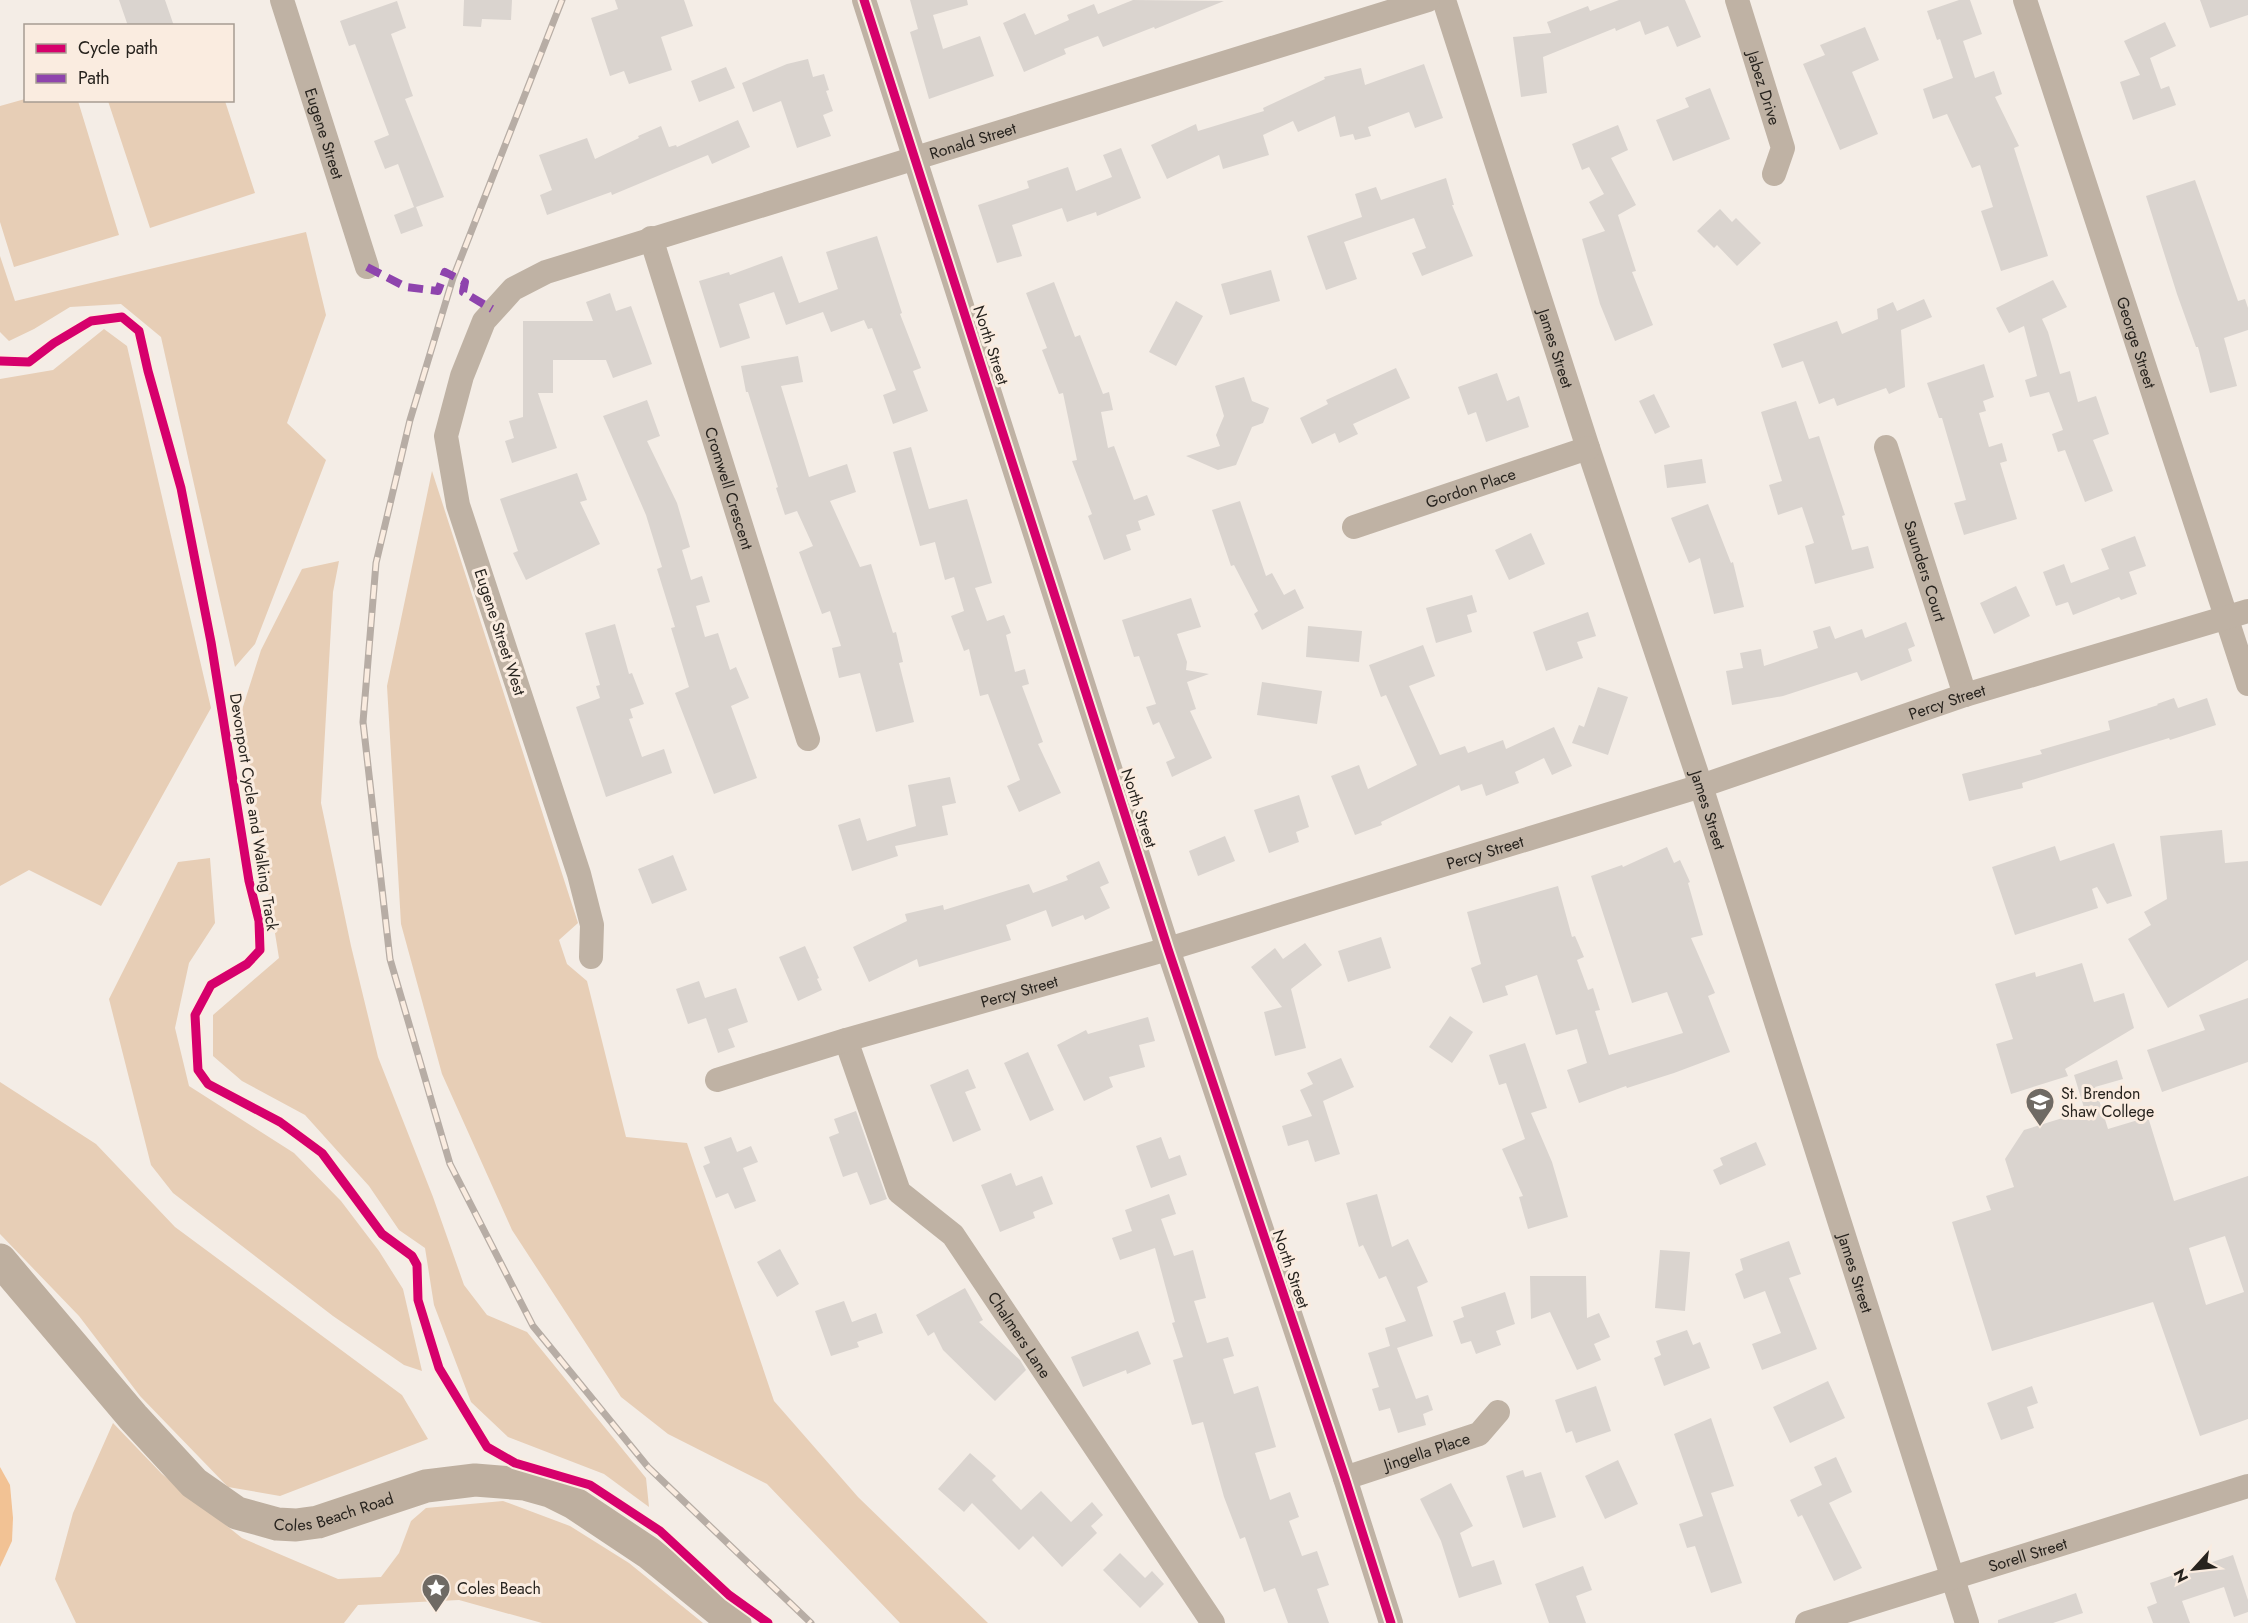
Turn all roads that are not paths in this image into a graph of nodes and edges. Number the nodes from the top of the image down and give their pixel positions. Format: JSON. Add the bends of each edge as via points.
{"nodes":[{"id":1,"x":282,"y":0,"type":"edge"},
{"id":2,"x":864,"y":0,"type":"edge"},
{"id":3,"x":1428,"y":0,"type":"edge"},
{"id":4,"x":1444,"y":0,"type":"edge"},
{"id":5,"x":1737,"y":0,"type":"edge"},
{"id":6,"x":2025,"y":0,"type":"edge"},
{"id":7,"x":915,"y":157,"type":"junction"},
{"id":8,"x":1774,"y":174,"type":"dead end"},
{"id":9,"x":651,"y":238,"type":"junction"},
{"id":10,"x":367,"y":267,"type":"dead end"},
{"id":11,"x":492,"y":309,"type":"joint"},
{"id":12,"x":1886,"y":447,"type":"dead end"},
{"id":13,"x":1588,"y":448,"type":"junction"},
{"id":14,"x":1354,"y":527,"type":"dead end"},
{"id":15,"x":2238,"y":614,"type":"edge"},
{"id":16,"x":2248,"y":684,"type":"edge"},
{"id":17,"x":1965,"y":695,"type":"junction"},
{"id":18,"x":808,"y":739,"type":"dead end"},
{"id":19,"x":1701,"y":786,"type":"junction"},
{"id":20,"x":1168,"y":948,"type":"junction"},
{"id":21,"x":591,"y":957,"type":"dead end"},
{"id":22,"x":846,"y":1040,"type":"junction"},
{"id":23,"x":717,"y":1080,"type":"dead end"},
{"id":24,"x":0,"y":1260,"type":"edge"},
{"id":25,"x":1498,"y":1412,"type":"dead end"},
{"id":26,"x":1345,"y":1478,"type":"junction"},
{"id":27,"x":2248,"y":1486,"type":"edge"},
{"id":28,"x":1952,"y":1577,"type":"junction"},
{"id":29,"x":735,"y":1623,"type":"edge"},
{"id":30,"x":1213,"y":1623,"type":"edge"},
{"id":31,"x":1391,"y":1623,"type":"edge"},
{"id":32,"x":1807,"y":1623,"type":"edge"},
{"id":33,"x":1967,"y":1623,"type":"edge"}],
"edges":[{"from":1,"to":10,"type":"street","name":"Eugene Street"},
{"from":2,"to":7,"type":"street","name":"North Street"},
{"from":3,"to":7,"type":"street","name":"Ronald Street"},
{"from":4,"to":13,"type":"street","name":"James Street"},
{"from":5,"to":8,"type":"street","name":"Jabez Drive","via":[[1783,148]]},
{"from":6,"to":15,"type":"street","name":"George Street"},
{"from":7,"to":9,"type":"street","name":"Ronald Street"},
{"from":7,"to":20,"type":"street","name":"North Street"},
{"from":9,"to":11,"type":"street","name":"Ronald Street","via":[[546,272],[513,289]]},
{"from":9,"to":18,"type":"street","name":"Cromwell Crescent"},
{"from":11,"to":21,"type":"street","name":"Eugene Street West","via":[[462,376],[446,436],[458,505],[579,874],[592,925]]},
{"from":12,"to":17,"type":"street","name":"Saunders Court"},
{"from":13,"to":14,"type":"street","name":"Gordon Place"},
{"from":13,"to":19,"type":"street","name":"James Street"},
{"from":15,"to":16,"type":"street","name":"George Street"},
{"from":15,"to":17,"type":"street","name":"Percy Street"},
{"from":17,"to":19,"type":"street","name":"Percy Street"},
{"from":19,"to":20,"type":"street","name":"Percy Street"},
{"from":19,"to":28,"type":"street","name":"James Street"},
{"from":20,"to":22,"type":"street","name":"Percy Street"},
{"from":20,"to":26,"type":"street","name":"North Street"},
{"from":22,"to":23,"type":"street","name":"Percy Street"},
{"from":22,"to":30,"type":"street","name":"Chalmers Lane","via":[[899,1192],[953,1235]]},
{"from":24,"to":29,"type":"street","name":"Coles Beach Road","via":[[194,1483],[237,1513],[296,1525],[318,1522],[426,1486],[475,1480],[525,1484],[574,1503],[649,1553]]},
{"from":25,"to":26,"type":"street","name":"Jingella Place","via":[[1479,1434]]},
{"from":26,"to":31,"type":"street","name":"North Street"},
{"from":27,"to":28,"type":"street","name":"Sorell Street"},
{"from":28,"to":32,"type":"street","name":"Sorell Street"},
{"from":28,"to":33,"type":"street","name":"James Street"}]}
